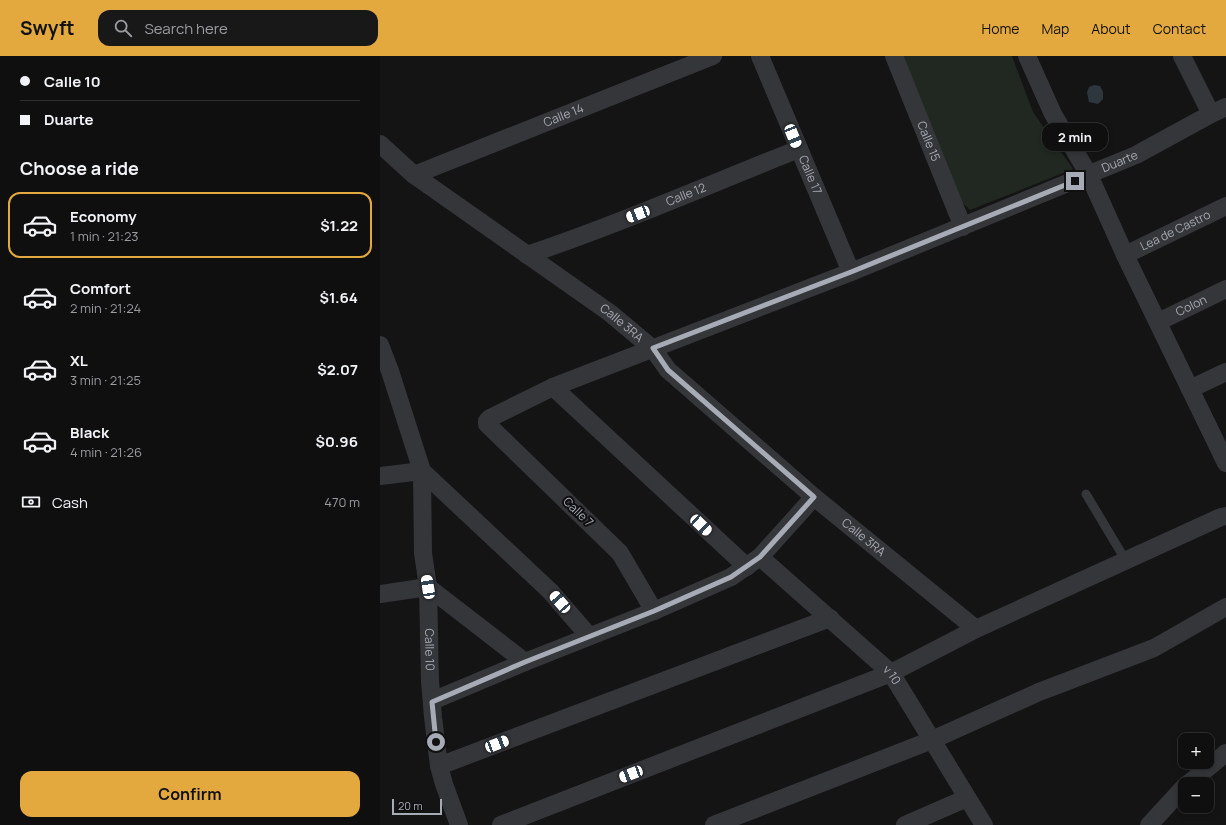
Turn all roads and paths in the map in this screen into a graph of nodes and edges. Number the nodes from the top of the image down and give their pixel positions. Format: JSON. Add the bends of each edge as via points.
{"nodes":[{"id":1,"x":713,"y":56,"type":"edge"},
{"id":2,"x":760,"y":56,"type":"edge"},
{"id":3,"x":894,"y":56,"type":"edge"},
{"id":4,"x":1027,"y":56,"type":"edge"},
{"id":5,"x":1182,"y":56,"type":"edge"},
{"id":6,"x":1218,"y":111,"type":"edge"},
{"id":7,"x":380,"y":144,"type":"edge"},
{"id":8,"x":799,"y":149,"type":"junction"},
{"id":9,"x":414,"y":175,"type":"junction"},
{"id":10,"x":1089,"y":175,"type":"junction"},
{"id":11,"x":1226,"y":206,"type":"edge"},
{"id":12,"x":963,"y":227,"type":"junction"},
{"id":13,"x":527,"y":255,"type":"junction"},
{"id":14,"x":1125,"y":255,"type":"junction"},
{"id":15,"x":851,"y":272,"type":"junction"},
{"id":16,"x":1226,"y":289,"type":"edge"},
{"id":17,"x":1158,"y":322,"type":"junction"},
{"id":18,"x":380,"y":345,"type":"edge"},
{"id":19,"x":653,"y":348,"type":"junction"},
{"id":20,"x":1226,"y":372,"type":"edge"},
{"id":21,"x":553,"y":387,"type":"junction"},
{"id":22,"x":1190,"y":389,"type":"junction"},
{"id":23,"x":487,"y":424,"type":"joint"},
{"id":24,"x":1225,"y":457,"type":"edge"},
{"id":25,"x":422,"y":471,"type":"junction"},
{"id":26,"x":380,"y":476,"type":"edge"},
{"id":27,"x":1086,"y":494,"type":"dead end"},
{"id":28,"x":814,"y":497,"type":"junction"},
{"id":29,"x":1226,"y":516,"type":"edge"},
{"id":30,"x":1126,"y":561,"type":"junction"},
{"id":31,"x":753,"y":562,"type":"junction"},
{"id":32,"x":428,"y":587,"type":"junction"},
{"id":33,"x":380,"y":594,"type":"edge"},
{"id":34,"x":1226,"y":607,"type":"edge"},
{"id":35,"x":654,"y":611,"type":"junction"},
{"id":36,"x":830,"y":618,"type":"junction"},
{"id":37,"x":976,"y":630,"type":"junction"},
{"id":38,"x":589,"y":636,"type":"junction"},
{"id":39,"x":525,"y":662,"type":"junction"},
{"id":40,"x":891,"y":672,"type":"junction"},
{"id":41,"x":432,"y":702,"type":"junction"},
{"id":42,"x":932,"y":740,"type":"junction"},
{"id":43,"x":1226,"y":753,"type":"edge"},
{"id":44,"x":439,"y":766,"type":"junction"},
{"id":45,"x":1197,"y":777,"type":"edge"},
{"id":46,"x":1178,"y":794,"type":"edge"},
{"id":47,"x":967,"y":798,"type":"junction"},
{"id":48,"x":459,"y":825,"type":"edge"},
{"id":49,"x":500,"y":825,"type":"edge"},
{"id":50,"x":714,"y":825,"type":"edge"},
{"id":51,"x":905,"y":825,"type":"edge"},
{"id":52,"x":984,"y":825,"type":"edge"},
{"id":53,"x":1149,"y":825,"type":"edge"}],
"edges":[{"from":1,"to":9,"type":"street","name":"Calle 14"},
{"from":2,"to":8,"type":"street","name":"Calle 17"},
{"from":3,"to":12,"type":"street","name":"Calle 15"},
{"from":4,"to":10,"type":"street","via":[[1053,114]]},
{"from":5,"to":6,"type":"street"},
{"from":6,"to":10,"type":"street","name":"Duarte","via":[[1136,156]]},
{"from":7,"to":9,"type":"street","name":"Calle 3RA"},
{"from":8,"to":13,"type":"street","name":"Calle 12","via":[[638,214]]},
{"from":8,"to":15,"type":"street","name":"Calle 17"},
{"from":9,"to":13,"type":"street","name":"Calle 3RA"},
{"from":10,"to":12,"type":"street","name":"Duarte"},
{"from":10,"to":14,"type":"street"},
{"from":11,"to":14,"type":"street","name":"Lea de Castro"},
{"from":12,"to":15,"type":"street","name":"Duarte"},
{"from":13,"to":19,"type":"street","name":"Calle 3RA","via":[[610,313]]},
{"from":14,"to":17,"type":"street"},
{"from":15,"to":19,"type":"street","name":"Duarte"},
{"from":16,"to":17,"type":"street","name":"Colon"},
{"from":17,"to":22,"type":"street"},
{"from":18,"to":25,"type":"street"},
{"from":19,"to":21,"type":"street","name":"Duarte"},
{"from":19,"to":28,"type":"street","name":"Calle 3RA","via":[[668,370]]},
{"from":20,"to":22,"type":"street"},
{"from":21,"to":23,"type":"street","name":"Duarte","via":[[490,418]]},
{"from":21,"to":31,"type":"street","name":"v 10"},
{"from":22,"to":24,"type":"street"},
{"from":23,"to":35,"type":"street","name":"Calle 7","via":[[620,553]]},
{"from":25,"to":26,"type":"street"},
{"from":25,"to":32,"type":"street","name":"Calle 10","via":[[423,553]]},
{"from":25,"to":38,"type":"street","via":[[550,591]]},
{"from":27,"to":30,"type":"lane"},
{"from":28,"to":31,"type":"street"},
{"from":28,"to":37,"type":"street","name":"Calle 3RA"},
{"from":29,"to":30,"type":"street"},
{"from":30,"to":37,"type":"street"},
{"from":31,"to":35,"type":"street","via":[[731,577]]},
{"from":31,"to":36,"type":"street","name":"v 10"},
{"from":32,"to":33,"type":"street"},
{"from":32,"to":39,"type":"street"},
{"from":32,"to":41,"type":"street","name":"Calle 10"},
{"from":34,"to":42,"type":"street","via":[[1154,648],[1039,692]]},
{"from":35,"to":38,"type":"street"},
{"from":36,"to":40,"type":"street","name":"v 10"},
{"from":36,"to":44,"type":"street"},
{"from":37,"to":40,"type":"street"},
{"from":38,"to":39,"type":"street"},
{"from":39,"to":41,"type":"street"},
{"from":40,"to":42,"type":"street","name":"v 10"},
{"from":40,"to":49,"type":"street"},
{"from":41,"to":44,"type":"street","name":"Calle 10"},
{"from":42,"to":47,"type":"street","name":"v 10"},
{"from":42,"to":50,"type":"street"},
{"from":43,"to":45,"type":"street"},
{"from":44,"to":48,"type":"street","name":"Calle 10"},
{"from":46,"to":53,"type":"street"},
{"from":47,"to":51,"type":"street"},
{"from":47,"to":52,"type":"street","name":"v 10"}]}
